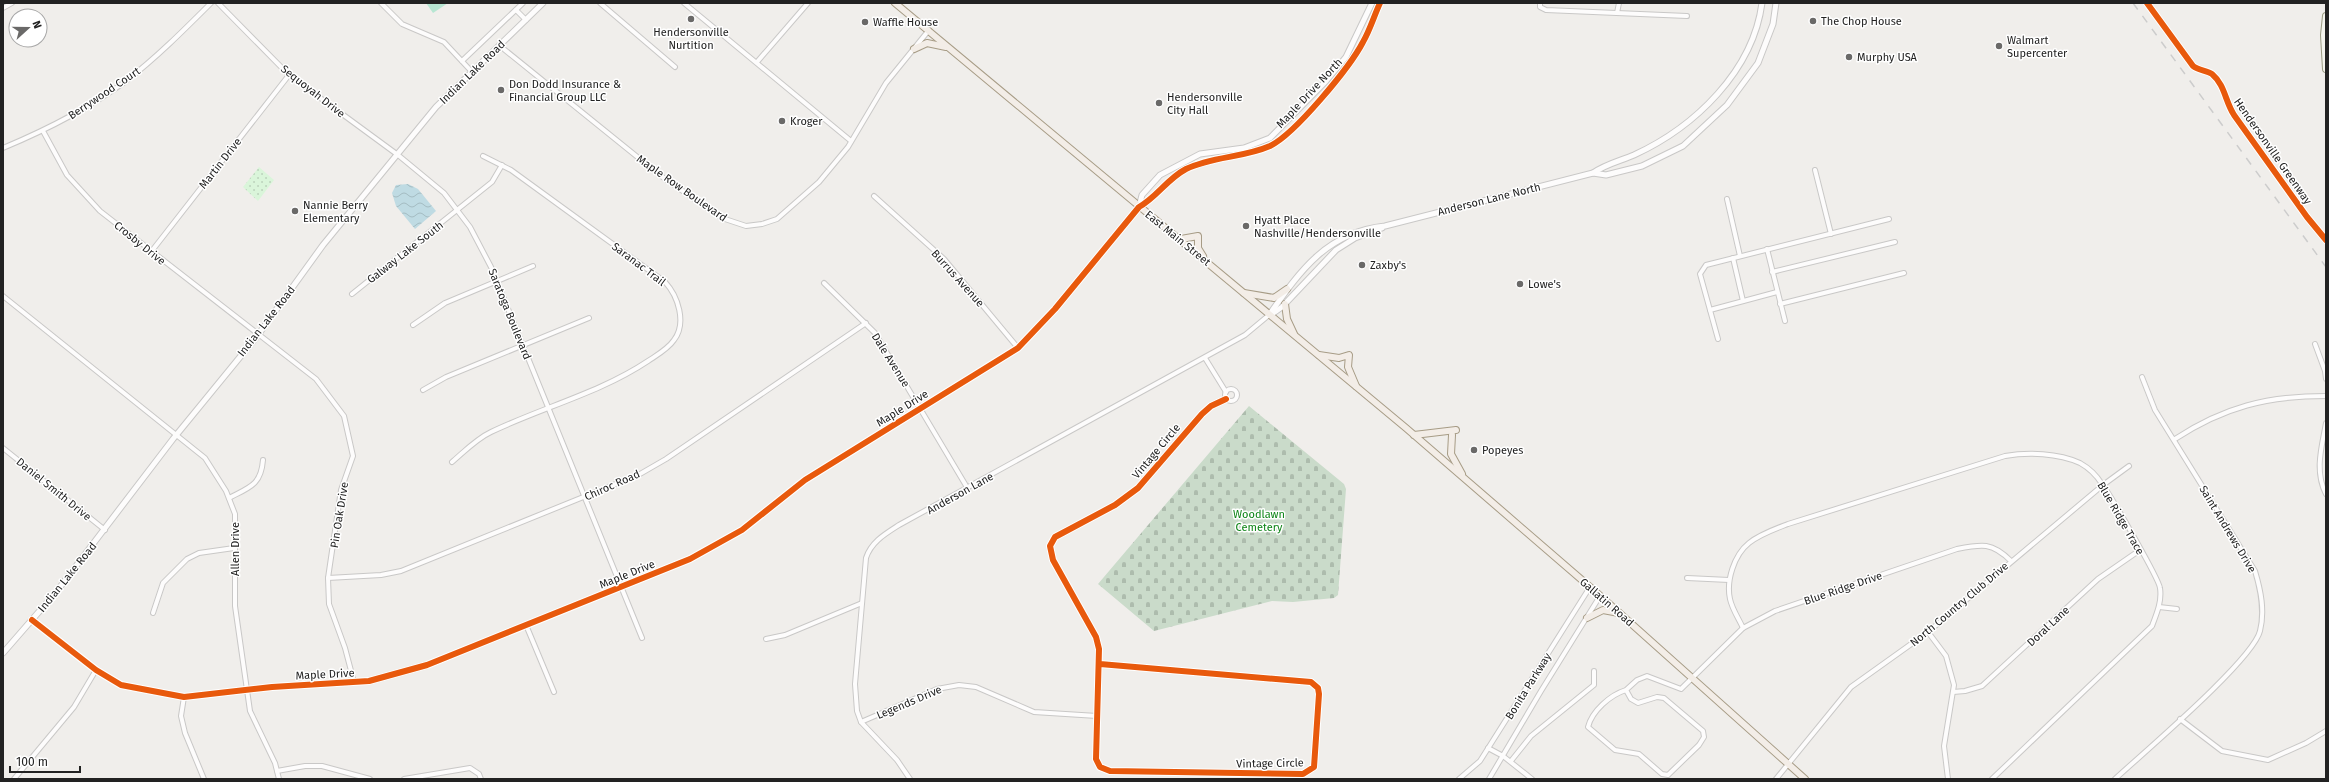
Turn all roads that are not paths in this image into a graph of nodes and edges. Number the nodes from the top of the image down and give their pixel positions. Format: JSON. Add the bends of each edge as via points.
{"nodes":[{"id":1,"x":12,"y":3,"type":"edge"},
{"id":2,"x":211,"y":3,"type":"edge"},
{"id":3,"x":218,"y":3,"type":"edge"},
{"id":4,"x":381,"y":3,"type":"edge"},
{"id":5,"x":523,"y":3,"type":"edge"},
{"id":6,"x":543,"y":3,"type":"edge"},
{"id":7,"x":600,"y":3,"type":"edge"},
{"id":8,"x":684,"y":3,"type":"edge"},
{"id":9,"x":808,"y":3,"type":"edge"},
{"id":10,"x":895,"y":3,"type":"edge"},
{"id":11,"x":1540,"y":3,"type":"edge"},
{"id":12,"x":1619,"y":3,"type":"edge"},
{"id":13,"x":1762,"y":3,"type":"edge"},
{"id":14,"x":1776,"y":3,"type":"edge"},
{"id":15,"x":1372,"y":4,"type":"edge"},
{"id":16,"x":1379,"y":5,"type":"edge"},
{"id":17,"x":3,"y":8,"type":"edge"},
{"id":18,"x":516,"y":10,"type":"junction"},
{"id":19,"x":1617,"y":13,"type":"junction"},
{"id":20,"x":1688,"y":16,"type":"dead end"},
{"id":21,"x":2326,"y":16,"type":"edge"},
{"id":22,"x":526,"y":20,"type":"junction"},
{"id":23,"x":929,"y":30,"type":"junction"},
{"id":24,"x":2325,"y":37,"type":"edge"},
{"id":25,"x":500,"y":46,"type":"junction"},
{"id":26,"x":949,"y":47,"type":"junction"},
{"id":27,"x":914,"y":49,"type":"junction"},
{"id":28,"x":1346,"y":57,"type":"junction"},
{"id":29,"x":462,"y":61,"type":"junction"},
{"id":30,"x":1352,"y":61,"type":"junction"},
{"id":31,"x":757,"y":62,"type":"junction"},
{"id":32,"x":675,"y":67,"type":"dead end"},
{"id":33,"x":2326,"y":69,"type":"edge"},
{"id":34,"x":473,"y":73,"type":"junction"},
{"id":35,"x":289,"y":75,"type":"junction"},
{"id":36,"x":1304,"y":105,"type":"junction"},
{"id":37,"x":1308,"y":111,"type":"junction"},
{"id":38,"x":44,"y":131,"type":"junction"},
{"id":39,"x":851,"y":141,"type":"junction"},
{"id":40,"x":3,"y":148,"type":"edge"},
{"id":41,"x":1244,"y":148,"type":"junction"},
{"id":42,"x":1200,"y":154,"type":"junction"},
{"id":43,"x":398,"y":155,"type":"junction"},
{"id":44,"x":1245,"y":155,"type":"junction"},
{"id":45,"x":483,"y":156,"type":"dead end"},
{"id":46,"x":1202,"y":162,"type":"junction"},
{"id":47,"x":502,"y":166,"type":"junction"},
{"id":48,"x":1815,"y":170,"type":"dead end"},
{"id":49,"x":1593,"y":173,"type":"junction"},
{"id":50,"x":874,"y":196,"type":"dead end"},
{"id":51,"x":1727,"y":199,"type":"dead end"},
{"id":52,"x":1139,"y":207,"type":"junction"},
{"id":53,"x":458,"y":211,"type":"junction"},
{"id":54,"x":1889,"y":220,"type":"dead end"},
{"id":55,"x":1385,"y":226,"type":"junction"},
{"id":56,"x":1831,"y":234,"type":"junction"},
{"id":57,"x":1181,"y":239,"type":"junction"},
{"id":58,"x":1895,"y":242,"type":"dead end"},
{"id":59,"x":1767,"y":249,"type":"junction"},
{"id":60,"x":151,"y":252,"type":"junction"},
{"id":61,"x":1740,"y":256,"type":"junction"},
{"id":62,"x":1733,"y":258,"type":"junction"},
{"id":63,"x":1205,"y":259,"type":"junction"},
{"id":64,"x":534,"y":266,"type":"dead end"},
{"id":65,"x":1772,"y":272,"type":"junction"},
{"id":66,"x":1904,"y":273,"type":"dead end"},
{"id":67,"x":497,"y":281,"type":"junction"},
{"id":68,"x":824,"y":283,"type":"dead end"},
{"id":69,"x":1287,"y":289,"type":"junction"},
{"id":70,"x":1777,"y":292,"type":"junction"},
{"id":71,"x":1244,"y":293,"type":"junction"},
{"id":72,"x":352,"y":294,"type":"dead end"},
{"id":73,"x":3,"y":296,"type":"edge"},
{"id":74,"x":1743,"y":301,"type":"junction"},
{"id":75,"x":1286,"y":304,"type":"junction"},
{"id":76,"x":1780,"y":304,"type":"junction"},
{"id":77,"x":1710,"y":310,"type":"junction"},
{"id":78,"x":1269,"y":315,"type":"junction"},
{"id":79,"x":589,"y":318,"type":"dead end"},
{"id":80,"x":1785,"y":321,"type":"dead end"},
{"id":81,"x":866,"y":323,"type":"junction"},
{"id":82,"x":413,"y":325,"type":"dead end"},
{"id":83,"x":258,"y":335,"type":"junction"},
{"id":84,"x":1296,"y":337,"type":"junction"},
{"id":85,"x":1718,"y":339,"type":"dead end"},
{"id":86,"x":2315,"y":344,"type":"dead end"},
{"id":87,"x":523,"y":345,"type":"junction"},
{"id":88,"x":1018,"y":348,"type":"junction"},
{"id":89,"x":1318,"y":355,"type":"junction"},
{"id":90,"x":1205,"y":358,"type":"junction"},
{"id":91,"x":2142,"y":377,"type":"dead end"},
{"id":92,"x":2326,"y":379,"type":"edge"},
{"id":93,"x":1357,"y":387,"type":"junction"},
{"id":94,"x":423,"y":390,"type":"dead end"},
{"id":95,"x":1226,"y":392,"type":"junction"},
{"id":96,"x":2326,"y":396,"type":"edge"},
{"id":97,"x":1226,"y":399,"type":"junction"},
{"id":98,"x":920,"y":408,"type":"junction"},
{"id":99,"x":549,"y":409,"type":"junction"},
{"id":100,"x":2326,"y":422,"type":"edge"},
{"id":101,"x":1406,"y":428,"type":"joint"},
{"id":102,"x":176,"y":435,"type":"junction"},
{"id":103,"x":1414,"y":435,"type":"junction"},
{"id":104,"x":2174,"y":439,"type":"junction"},
{"id":105,"x":3,"y":448,"type":"edge"},
{"id":106,"x":264,"y":460,"type":"dead end"},
{"id":107,"x":452,"y":462,"type":"dead end"},
{"id":108,"x":2129,"y":466,"type":"dead end"},
{"id":109,"x":1464,"y":478,"type":"junction"},
{"id":110,"x":2103,"y":484,"type":"junction"},
{"id":111,"x":968,"y":489,"type":"junction"},
{"id":112,"x":2326,"y":494,"type":"edge"},
{"id":113,"x":229,"y":498,"type":"junction"},
{"id":114,"x":585,"y":498,"type":"junction"},
{"id":115,"x":105,"y":530,"type":"junction"},
{"id":116,"x":234,"y":548,"type":"junction"},
{"id":117,"x":2140,"y":550,"type":"junction"},
{"id":118,"x":2011,"y":561,"type":"junction"},
{"id":119,"x":328,"y":578,"type":"junction"},
{"id":120,"x":1687,"y":578,"type":"dead end"},
{"id":121,"x":1729,"y":580,"type":"junction"},
{"id":122,"x":620,"y":587,"type":"junction"},
{"id":123,"x":1590,"y":587,"type":"junction"},
{"id":124,"x":1600,"y":596,"type":"junction"},
{"id":125,"x":862,"y":603,"type":"junction"},
{"id":126,"x":2159,"y":607,"type":"junction"},
{"id":127,"x":2177,"y":609,"type":"dead end"},
{"id":128,"x":153,"y":613,"type":"dead end"},
{"id":129,"x":1619,"y":613,"type":"junction"},
{"id":130,"x":1586,"y":618,"type":"junction"},
{"id":131,"x":32,"y":620,"type":"junction"},
{"id":132,"x":526,"y":625,"type":"junction"},
{"id":133,"x":1743,"y":628,"type":"junction"},
{"id":134,"x":1928,"y":632,"type":"junction"},
{"id":135,"x":642,"y":638,"type":"dead end"},
{"id":136,"x":766,"y":639,"type":"dead end"},
{"id":137,"x":3,"y":653,"type":"edge"},
{"id":138,"x":1100,"y":664,"type":"junction"},
{"id":139,"x":96,"y":670,"type":"junction"},
{"id":140,"x":1594,"y":671,"type":"dead end"},
{"id":141,"x":1693,"y":679,"type":"junction"},
{"id":142,"x":354,"y":682,"type":"junction"},
{"id":143,"x":247,"y":690,"type":"junction"},
{"id":144,"x":1626,"y":690,"type":"junction"},
{"id":145,"x":554,"y":692,"type":"dead end"},
{"id":146,"x":1953,"y":692,"type":"junction"},
{"id":147,"x":184,"y":698,"type":"junction"},
{"id":148,"x":1097,"y":716,"type":"junction"},
{"id":149,"x":2180,"y":719,"type":"junction"},
{"id":150,"x":861,"y":722,"type":"junction"},
{"id":151,"x":2326,"y":731,"type":"edge"},
{"id":152,"x":1488,"y":748,"type":"junction"},
{"id":153,"x":1503,"y":756,"type":"junction"},
{"id":154,"x":1511,"y":762,"type":"junction"},
{"id":155,"x":1789,"y":765,"type":"junction"},
{"id":156,"x":277,"y":772,"type":"junction"},
{"id":157,"x":352,"y":777,"type":"edge"},
{"id":158,"x":416,"y":778,"type":"edge"},
{"id":159,"x":14,"y":779,"type":"edge"},
{"id":160,"x":204,"y":779,"type":"edge"},
{"id":161,"x":279,"y":779,"type":"edge"},
{"id":162,"x":370,"y":779,"type":"edge"},
{"id":163,"x":404,"y":779,"type":"edge"},
{"id":164,"x":481,"y":779,"type":"edge"},
{"id":165,"x":910,"y":779,"type":"edge"},
{"id":166,"x":1459,"y":779,"type":"edge"},
{"id":167,"x":1489,"y":779,"type":"edge"},
{"id":168,"x":1532,"y":779,"type":"edge"},
{"id":169,"x":1776,"y":779,"type":"edge"},
{"id":170,"x":1805,"y":779,"type":"edge"},
{"id":171,"x":1948,"y":779,"type":"edge"},
{"id":172,"x":1992,"y":779,"type":"edge"},
{"id":173,"x":2116,"y":779,"type":"edge"}],
"edges":[{"from":1,"to":17,"type":"street"},
{"from":2,"to":38,"type":"street","name":"Berrywood Court","via":[[125,82]]},
{"from":3,"to":35,"type":"street","name":"Sequoyah Drive"},
{"from":4,"to":29,"type":"street","via":[[402,24],[438,38]]},
{"from":5,"to":18,"type":"street"},
{"from":6,"to":22,"type":"street","name":"Indian Lake Road"},
{"from":7,"to":32,"type":"street"},
{"from":8,"to":31,"type":"street"},
{"from":9,"to":31,"type":"street"},
{"from":10,"to":23,"type":"main road","name":"East Main Street"},
{"from":11,"to":19,"type":"street","via":[[1540,8],[1546,10]]},
{"from":12,"to":19,"type":"street"},
{"from":13,"to":49,"type":"street","name":"Anderson Lane North","via":[[1760,19],[1746,55],[1716,96],[1675,132],[1634,155],[1607,164]]},
{"from":14,"to":49,"type":"street","name":"Anderson Lane North","via":[[1773,24],[1758,63],[1727,105],[1683,146],[1642,166],[1606,175]]},
{"from":15,"to":16,"type":"street"},
{"from":15,"to":28,"type":"street","name":"Maple Drive North"},
{"from":16,"to":30,"type":"street","name":"Maple Drive North","via":[[1364,41]]},
{"from":18,"to":22,"type":"street"},
{"from":18,"to":29,"type":"street"},
{"from":19,"to":20,"type":"street"},
{"from":21,"to":24,"type":"main road"},
{"from":22,"to":25,"type":"street","name":"Indian Lake Road"},
{"from":23,"to":26,"type":"main road","name":"East Main Street"},
{"from":23,"to":27,"type":"street","name":"Maple Row Boulevard"},
{"from":24,"to":33,"type":"main road"},
{"from":25,"to":34,"type":"street","name":"Indian Lake Road"},
{"from":25,"to":39,"type":"street","name":"Maple Row Boulevard","via":[[641,161],[733,223],[746,226],[762,224],[785,214],[819,182]]},
{"from":26,"to":27,"type":"main road","via":[[927,43]]},
{"from":26,"to":52,"type":"main road","name":"East Main Street"},
{"from":27,"to":39,"type":"street","name":"Maple Row Boulevard","via":[[886,83]]},
{"from":28,"to":30,"type":"street"},
{"from":28,"to":36,"type":"street","name":"Maple Drive North"},
{"from":29,"to":34,"type":"street"},
{"from":30,"to":37,"type":"street","name":"Maple Drive North"},
{"from":31,"to":39,"type":"street"},
{"from":34,"to":43,"type":"street","name":"Indian Lake Road","via":[[436,107]]},
{"from":35,"to":43,"type":"street","name":"Sequoyah Drive"},
{"from":35,"to":60,"type":"street","name":"Martin Drive"},
{"from":36,"to":37,"type":"street"},
{"from":36,"to":41,"type":"street","name":"Maple Drive North","via":[[1270,138]]},
{"from":37,"to":44,"type":"street","name":"Maple Drive North","via":[[1272,145]]},
{"from":38,"to":40,"type":"street","name":"Berrywood Court"},
{"from":38,"to":60,"type":"street","name":"Crosby Drive","via":[[67,175],[82,192],[100,211]]},
{"from":41,"to":42,"type":"street","name":"Maple Drive North"},
{"from":41,"to":44,"type":"street"},
{"from":42,"to":46,"type":"street"},
{"from":42,"to":52,"type":"street","name":"Maple Drive North","via":[[1160,175],[1142,195]]},
{"from":43,"to":53,"type":"street","name":"Saratoga Boulevard","via":[[444,193]]},
{"from":43,"to":83,"type":"street","name":"Indian Lake Road","via":[[323,245]]},
{"from":44,"to":46,"type":"street","name":"Maple Drive North"},
{"from":45,"to":47,"type":"street","name":"Saranac Trail"},
{"from":46,"to":52,"type":"street","name":"Maple Drive North","via":[[1184,170],[1166,183],[1149,202]]},
{"from":47,"to":53,"type":"street","name":"Galway Lake South","via":[[492,182]]},
{"from":47,"to":99,"type":"street","name":"Saranac Trail","via":[[665,282],[673,291],[679,310],[678,332],[662,352],[617,380]]},
{"from":48,"to":56,"type":"street"},
{"from":49,"to":55,"type":"street","name":"Anderson Lane North"},
{"from":50,"to":88,"type":"street","name":"Burrus Avenue","via":[[944,259]]},
{"from":51,"to":61,"type":"street"},
{"from":52,"to":57,"type":"main road","name":"East Main Street"},
{"from":52,"to":88,"type":"street","name":"Maple Drive"},
{"from":53,"to":67,"type":"street","name":"Saratoga Boulevard","via":[[482,246]]},
{"from":53,"to":72,"type":"street","name":"Galway Lake South"},
{"from":54,"to":56,"type":"street"},
{"from":55,"to":69,"type":"street","name":"Anderson Lane North","via":[[1343,237],[1320,253]]},
{"from":55,"to":75,"type":"street","name":"Anderson Lane North","via":[[1336,250]]},
{"from":56,"to":59,"type":"street"},
{"from":57,"to":63,"type":"main road","name":"East Main Street"},
{"from":57,"to":63,"type":"main road","via":[[1198,236],[1198,248]]},
{"from":58,"to":65,"type":"street"},
{"from":59,"to":61,"type":"street"},
{"from":59,"to":65,"type":"street"},
{"from":60,"to":83,"type":"street","name":"Crosby Drive"},
{"from":61,"to":62,"type":"street"},
{"from":62,"to":74,"type":"street"},
{"from":62,"to":77,"type":"street","via":[[1706,265],[1701,270]]},
{"from":63,"to":71,"type":"main road","name":"East Main Street"},
{"from":64,"to":67,"type":"street"},
{"from":65,"to":70,"type":"street"},
{"from":66,"to":76,"type":"street"},
{"from":67,"to":82,"type":"street","via":[[445,303]]},
{"from":67,"to":87,"type":"street","name":"Saratoga Boulevard"},
{"from":68,"to":81,"type":"street","name":"Dale Avenue"},
{"from":69,"to":71,"type":"main road","via":[[1274,298]]},
{"from":69,"to":78,"type":"street","name":"Anderson Lane North"},
{"from":70,"to":74,"type":"street"},
{"from":70,"to":76,"type":"street"},
{"from":71,"to":78,"type":"main road","name":"East Main Street"},
{"from":73,"to":102,"type":"street","name":"Allen Drive"},
{"from":74,"to":77,"type":"street"},
{"from":75,"to":78,"type":"street","name":"Anderson Lane North"},
{"from":75,"to":84,"type":"main road","via":[[1287,319]]},
{"from":76,"to":80,"type":"street"},
{"from":77,"to":85,"type":"street"},
{"from":78,"to":84,"type":"main road","name":"East Main Street"},
{"from":78,"to":90,"type":"street","name":"Anderson Lane","via":[[1245,335]]},
{"from":79,"to":87,"type":"street"},
{"from":81,"to":98,"type":"street","name":"Dale Avenue","via":[[875,333]]},
{"from":81,"to":114,"type":"street","name":"Chiroc Road","via":[[666,460]]},
{"from":83,"to":102,"type":"street","name":"Indian Lake Road"},
{"from":83,"to":119,"type":"street","name":"Pin Oak Drive","via":[[316,379],[344,416],[353,456],[341,490]]},
{"from":84,"to":89,"type":"main road","name":"East Main Street"},
{"from":86,"to":92,"type":"street"},
{"from":87,"to":94,"type":"street","via":[[446,377]]},
{"from":87,"to":99,"type":"street","name":"Saratoga Boulevard"},
{"from":88,"to":98,"type":"street","name":"Maple Drive"},
{"from":89,"to":93,"type":"main road","name":"East Main Street"},
{"from":89,"to":93,"type":"main road","via":[[1336,358],[1349,355],[1348,367]]},
{"from":90,"to":95,"type":"street"},
{"from":90,"to":111,"type":"street","name":"Anderson Lane"},
{"from":91,"to":104,"type":"street","name":"Saint Andrews Drive","via":[[2155,410]]},
{"from":93,"to":101,"type":"main road","name":"East Main Street"},
{"from":95,"to":97,"type":"street"},
{"from":95,"to":97,"type":"street","via":[[1232,389],[1237,396],[1232,401]]},
{"from":96,"to":104,"type":"street","via":[[2293,396],[2242,405]]},
{"from":97,"to":138,"type":"street","name":"Vintage Circle","via":[[1211,406],[1202,414],[1130,495],[1055,537],[1051,542],[1052,560],[1096,638]]},
{"from":98,"to":111,"type":"street","name":"Dale Avenue"},
{"from":98,"to":122,"type":"street","name":"Maple Drive","via":[[805,480],[742,530],[690,559]]},
{"from":99,"to":107,"type":"street","name":"Saranac Trail","via":[[490,432]]},
{"from":99,"to":114,"type":"street","name":"Saratoga Boulevard"},
{"from":100,"to":112,"type":"street","via":[[2319,464]]},
{"from":101,"to":103,"type":"main road","name":"Gallatin Road"},
{"from":102,"to":113,"type":"street","name":"Allen Drive","via":[[205,458]]},
{"from":102,"to":115,"type":"street","name":"Indian Lake Road"},
{"from":103,"to":109,"type":"main road","name":"Gallatin Road"},
{"from":103,"to":109,"type":"main road","via":[[1454,433],[1451,454]]},
{"from":104,"to":149,"type":"street","name":"Saint Andrews Drive","via":[[2255,571],[2262,606],[2260,633],[2243,659]]},
{"from":105,"to":115,"type":"street","name":"Daniel Smith Drive"},
{"from":106,"to":113,"type":"street","via":[[262,474],[257,481]]},
{"from":108,"to":110,"type":"street","name":"North Country Club Drive"},
{"from":109,"to":123,"type":"main road","name":"Gallatin Road"},
{"from":110,"to":117,"type":"street","name":"Blue Ridge Trace"},
{"from":110,"to":118,"type":"street","name":"North Country Club Drive"},
{"from":110,"to":121,"type":"street","name":"Blue Ridge Trace","via":[[2080,463],[2033,454],[2005,456],[1795,521],[1758,537],[1748,544],[1739,557]]},
{"from":111,"to":125,"type":"street","name":"Anderson Lane","via":[[882,536],[869,549]]},
{"from":113,"to":116,"type":"street","name":"Allen Drive","via":[[235,514]]},
{"from":114,"to":119,"type":"street","name":"Chiroc Road","via":[[401,571],[381,575]]},
{"from":114,"to":122,"type":"street","name":"Saratoga Boulevard"},
{"from":115,"to":131,"type":"street","name":"Indian Lake Road"},
{"from":116,"to":128,"type":"street","via":[[199,553],[187,559],[163,583]]},
{"from":116,"to":143,"type":"street","name":"Allen Drive","via":[[235,606]]},
{"from":117,"to":126,"type":"street","name":"Blue Ridge Trace","via":[[2160,586]]},
{"from":117,"to":146,"type":"street","name":"Doral Lane","via":[[2098,580],[1982,686]]},
{"from":118,"to":133,"type":"street","name":"Blue Ridge Drive","via":[[1989,545],[1957,549],[1775,611]]},
{"from":118,"to":134,"type":"street","name":"North Country Club Drive"},
{"from":119,"to":142,"type":"street","name":"Pin Oak Drive","via":[[329,604],[346,648]]},
{"from":120,"to":121,"type":"street"},
{"from":121,"to":133,"type":"street","name":"Blue Ridge Trace","via":[[1730,600]]},
{"from":122,"to":132,"type":"street","name":"Maple Drive"},
{"from":122,"to":135,"type":"street","name":"Saratoga Boulevard"},
{"from":123,"to":124,"type":"main road","name":"Gallatin Road"},
{"from":123,"to":152,"type":"street","name":"Bonita Parkway"},
{"from":124,"to":129,"type":"main road","name":"Gallatin Road"},
{"from":124,"to":130,"type":"street","name":"Bonita Parkway"},
{"from":125,"to":136,"type":"street","via":[[785,635]]},
{"from":125,"to":150,"type":"street","name":"Anderson Lane","via":[[855,684],[856,706]]},
{"from":126,"to":127,"type":"street"},
{"from":126,"to":172,"type":"street","name":"Blue Ridge Trace","via":[[2152,626]]},
{"from":129,"to":130,"type":"main road","via":[[1603,610]]},
{"from":129,"to":141,"type":"main road","name":"Gallatin Road"},
{"from":130,"to":153,"type":"street","name":"Bonita Parkway"},
{"from":131,"to":137,"type":"street","name":"Indian Lake Road"},
{"from":131,"to":139,"type":"street","name":"Maple Drive"},
{"from":132,"to":142,"type":"street","name":"Maple Drive","via":[[397,675]]},
{"from":132,"to":145,"type":"street"},
{"from":133,"to":141,"type":"street","name":"Blue Ridge Drive"},
{"from":134,"to":146,"type":"street","via":[[1946,656],[1954,685]]},
{"from":134,"to":155,"type":"street","name":"North Country Club Drive","via":[[1851,687]]},
{"from":138,"to":148,"type":"street","name":"Vintage Circle"},
{"from":138,"to":148,"type":"street","name":"Vintage Circle","via":[[1311,682],[1318,688],[1319,694],[1315,763],[1311,771],[1303,774],[1110,771],[1100,767],[1096,759]]},
{"from":139,"to":147,"type":"street","name":"Maple Drive","via":[[121,685]]},
{"from":139,"to":159,"type":"street","via":[[74,708]]},
{"from":140,"to":154,"type":"street","via":[[1594,685],[1531,736]]},
{"from":141,"to":144,"type":"street","name":"Blue Ridge Drive","via":[[1680,689],[1647,676],[1637,680]]},
{"from":141,"to":155,"type":"main road","name":"Gallatin Road"},
{"from":142,"to":143,"type":"street","name":"Maple Drive"},
{"from":143,"to":147,"type":"street","name":"Maple Drive"},
{"from":143,"to":156,"type":"street","name":"Allen Drive","via":[[250,711]]},
{"from":144,"to":144,"type":"street","via":[[1631,699],[1638,703],[1657,697],[1664,698],[1703,731],[1704,737],[1698,745],[1668,775],[1662,774],[1639,754],[1615,750],[1588,727],[1589,721],[1613,694]]},
{"from":146,"to":171,"type":"street","via":[[1944,746]]},
{"from":147,"to":160,"type":"street","via":[[181,716],[185,733]]},
{"from":148,"to":150,"type":"street","name":"Legends Drive","via":[[1034,712],[976,687],[959,684],[937,689]]},
{"from":149,"to":151,"type":"street","via":[[2222,751],[2268,760]]},
{"from":149,"to":173,"type":"street","name":"Saint Andrews Drive"},
{"from":150,"to":165,"type":"street","name":"Anderson Lane"},
{"from":152,"to":153,"type":"street"},
{"from":152,"to":166,"type":"street","name":"Bonita Parkway","via":[[1480,761]]},
{"from":153,"to":154,"type":"street"},
{"from":153,"to":167,"type":"street","name":"Bonita Parkway"},
{"from":154,"to":168,"type":"street"},
{"from":155,"to":169,"type":"street","name":"North Country Club Drive"},
{"from":155,"to":170,"type":"main road","name":"Gallatin Road"},
{"from":156,"to":157,"type":"street","via":[[305,766],[322,766]]},
{"from":156,"to":161,"type":"street","name":"Allen Drive"},
{"from":157,"to":162,"type":"street"},
{"from":158,"to":163,"type":"street"},
{"from":158,"to":164,"type":"street","via":[[470,768],[479,774]]}]}
